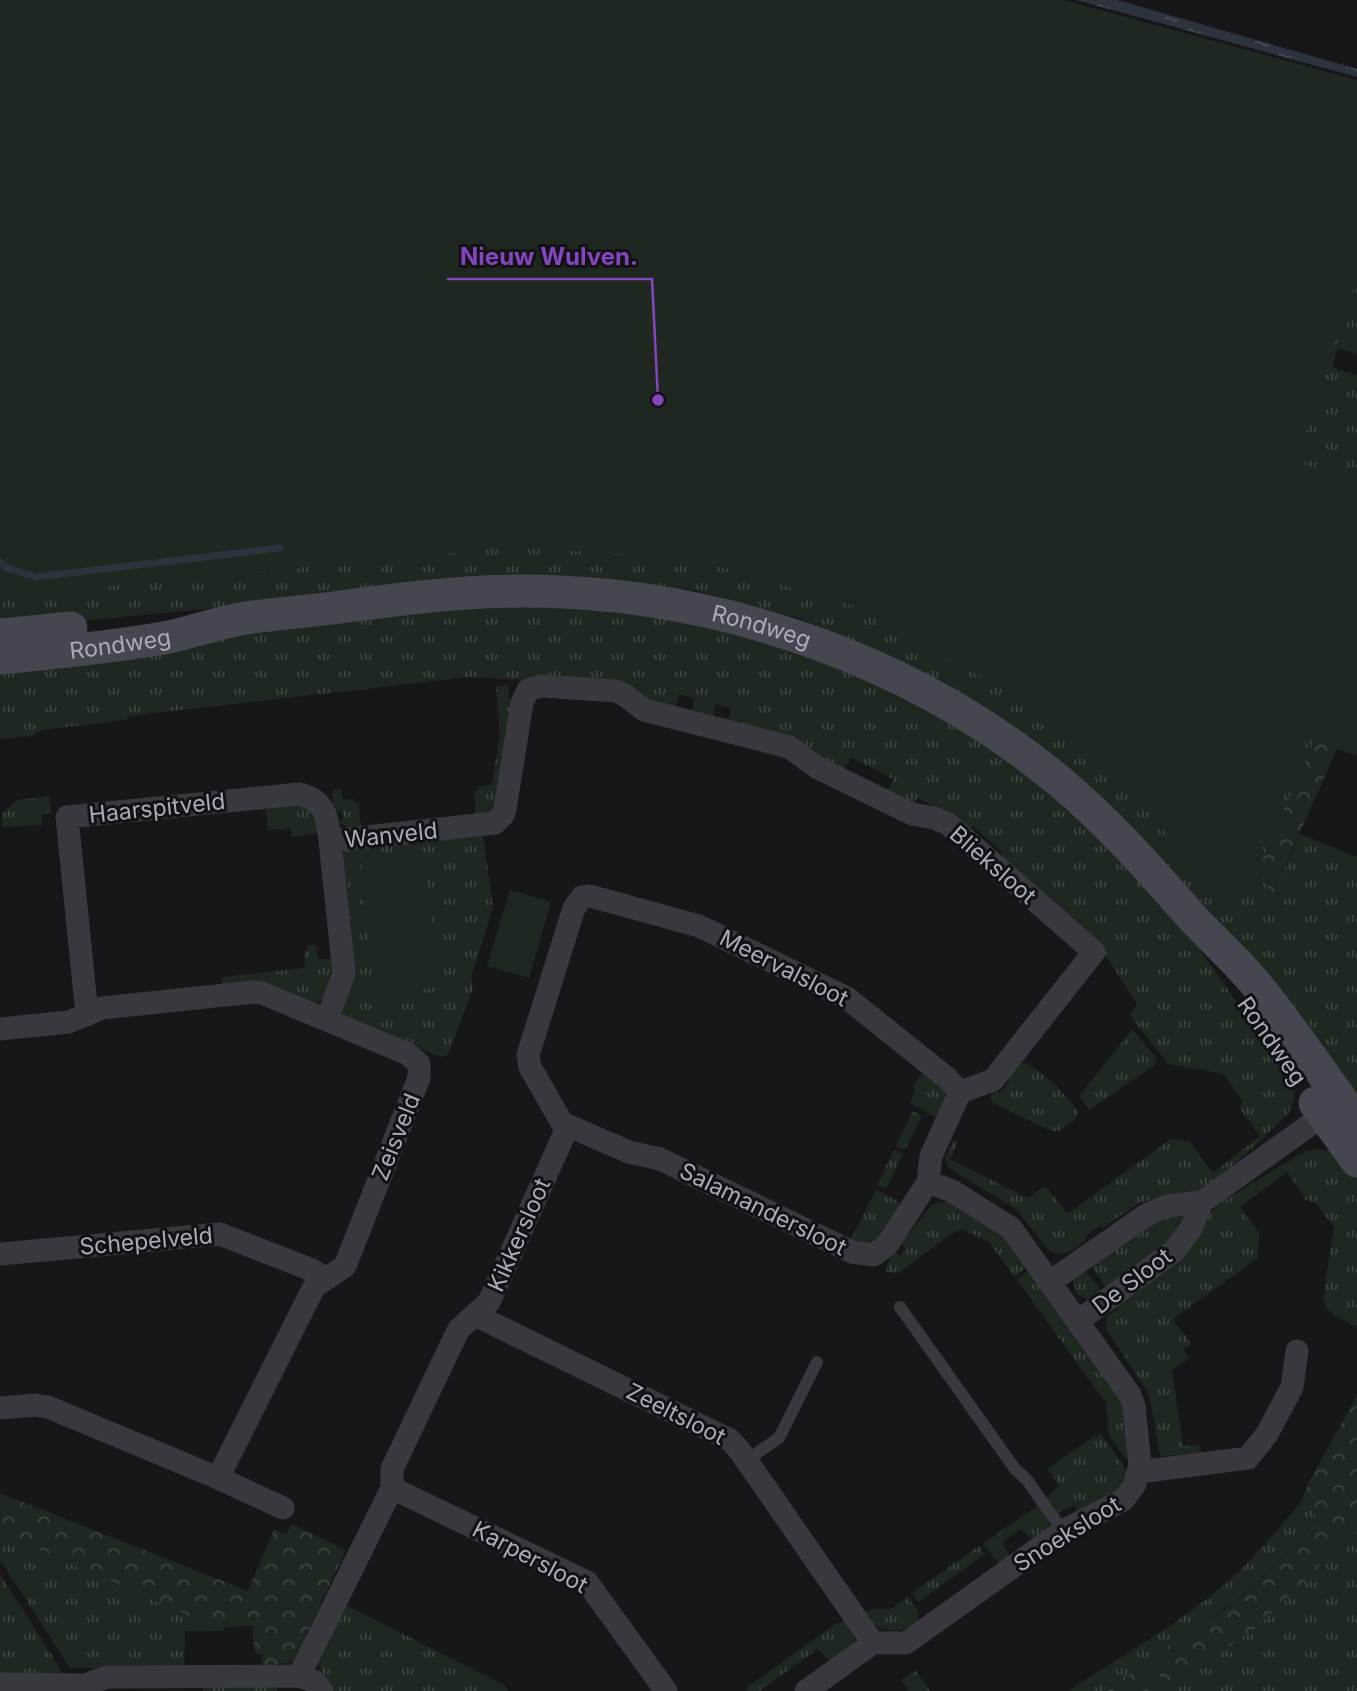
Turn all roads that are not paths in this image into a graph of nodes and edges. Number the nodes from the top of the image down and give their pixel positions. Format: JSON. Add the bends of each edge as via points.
{"nodes":[{"id":1,"x":240,"y":619,"type":"junction"},
{"id":2,"x":0,"y":635,"type":"edge"},
{"id":3,"x":0,"y":658,"type":"edge"},
{"id":4,"x":528,"y":690,"type":"joint"},
{"id":5,"x":330,"y":841,"type":"junction"},
{"id":6,"x":87,"y":1015,"type":"junction"},
{"id":7,"x":327,"y":1020,"type":"junction"},
{"id":8,"x":0,"y":1029,"type":"edge"},
{"id":9,"x":960,"y":1092,"type":"junction"},
{"id":10,"x":1341,"y":1113,"type":"edge"},
{"id":11,"x":568,"y":1126,"type":"junction"},
{"id":12,"x":1357,"y":1161,"type":"edge"},
{"id":13,"x":928,"y":1182,"type":"junction"},
{"id":14,"x":1202,"y":1202,"type":"junction"},
{"id":15,"x":0,"y":1254,"type":"edge"},
{"id":16,"x":325,"y":1278,"type":"junction"},
{"id":17,"x":1051,"y":1282,"type":"junction"},
{"id":18,"x":901,"y":1307,"type":"dead end"},
{"id":19,"x":475,"y":1315,"type":"junction"},
{"id":20,"x":1078,"y":1321,"type":"junction"},
{"id":21,"x":1297,"y":1352,"type":"dead end"},
{"id":22,"x":817,"y":1362,"type":"dead end"},
{"id":23,"x":0,"y":1408,"type":"edge"},
{"id":24,"x":747,"y":1460,"type":"junction"},
{"id":25,"x":1139,"y":1472,"type":"junction"},
{"id":26,"x":218,"y":1478,"type":"junction"},
{"id":27,"x":392,"y":1488,"type":"junction"},
{"id":28,"x":283,"y":1508,"type":"dead end"},
{"id":29,"x":1063,"y":1531,"type":"junction"},
{"id":30,"x":873,"y":1643,"type":"junction"},
{"id":31,"x":299,"y":1676,"type":"junction"},
{"id":32,"x":0,"y":1684,"type":"edge"},
{"id":33,"x":322,"y":1691,"type":"edge"},
{"id":34,"x":666,"y":1691,"type":"edge"},
{"id":35,"x":806,"y":1691,"type":"edge"}],
"edges":[{"from":1,"to":2,"type":"main road","name":"Rondweg","via":[[164,619]]},
{"from":1,"to":3,"type":"main road","name":"Rondweg","via":[[165,637]]},
{"from":1,"to":10,"type":"main road","name":"Rondweg","via":[[466,593],[545,591],[662,602],[734,618],[849,656],[953,708],[1057,779],[1113,830],[1192,917],[1238,992]]},
{"from":4,"to":5,"type":"street","name":"Wanveld","via":[[499,820],[488,825]]},
{"from":4,"to":9,"type":"street","name":"Blieksloot","via":[[616,691],[644,710],[789,747],[841,780],[912,814],[948,824],[1094,952],[993,1080]]},
{"from":5,"to":6,"type":"street","name":"Haarspitveld","via":[[323,809],[317,801],[299,794],[67,817]]},
{"from":5,"to":7,"type":"street","name":"Wanveld","via":[[344,973]]},
{"from":6,"to":7,"type":"street","name":"Zeisveld","via":[[102,1008],[254,992]]},
{"from":6,"to":8,"type":"street","name":"Zeisveld","via":[[69,1022]]},
{"from":7,"to":16,"type":"street","name":"Zeisveld","via":[[408,1054],[420,1071],[345,1266]]},
{"from":9,"to":11,"type":"street","name":"Meervalsloot","via":[[847,998],[699,926],[597,896],[582,897],[574,908],[528,1055],[542,1089]]},
{"from":9,"to":13,"type":"street","via":[[931,1156]]},
{"from":10,"to":12,"type":"main road","name":"Rondweg"},
{"from":10,"to":14,"type":"street","name":"De Sloot"},
{"from":11,"to":13,"type":"street","name":"Salamandersloot","via":[[629,1152],[660,1159],[863,1255],[874,1255],[887,1245]]},
{"from":11,"to":19,"type":"street","name":"Kikkersloot","via":[[489,1302]]},
{"from":13,"to":17,"type":"street","name":"Snoeksloot","via":[[1004,1222]]},
{"from":14,"to":17,"type":"street","name":"De Sloot","via":[[1156,1209]]},
{"from":14,"to":20,"type":"street","name":"De Sloot","via":[[1191,1229],[1174,1251]]},
{"from":15,"to":16,"type":"street","name":"Schepelveld","via":[[220,1234]]},
{"from":16,"to":26,"type":"street","name":"Zeisveld","via":[[313,1287]]},
{"from":17,"to":20,"type":"street","name":"Snoeksloot"},
{"from":18,"to":29,"type":"lane"},
{"from":19,"to":24,"type":"street","name":"Zeeltsloot","via":[[730,1440]]},
{"from":19,"to":27,"type":"street","name":"Kikkersloot","via":[[453,1340],[393,1469]]},
{"from":20,"to":25,"type":"street","name":"Snoeksloot","via":[[1134,1406]]},
{"from":21,"to":25,"type":"street","via":[[1292,1387],[1267,1434],[1248,1458]]},
{"from":22,"to":24,"type":"lane","via":[[779,1438]]},
{"from":23,"to":26,"type":"street","via":[[48,1407]]},
{"from":24,"to":30,"type":"street","name":"Zeeltsloot"},
{"from":25,"to":29,"type":"street","name":"Snoeksloot","via":[[1123,1500]]},
{"from":26,"to":28,"type":"street"},
{"from":27,"to":31,"type":"street","name":"Kikkersloot"},
{"from":27,"to":34,"type":"street","name":"Karpersloot","via":[[587,1582]]},
{"from":29,"to":30,"type":"street","name":"Snoeksloot","via":[[906,1643]]},
{"from":30,"to":35,"type":"street"},
{"from":31,"to":32,"type":"street","via":[[107,1677],[85,1685]]},
{"from":31,"to":33,"type":"street","via":[[314,1681]]}]}
